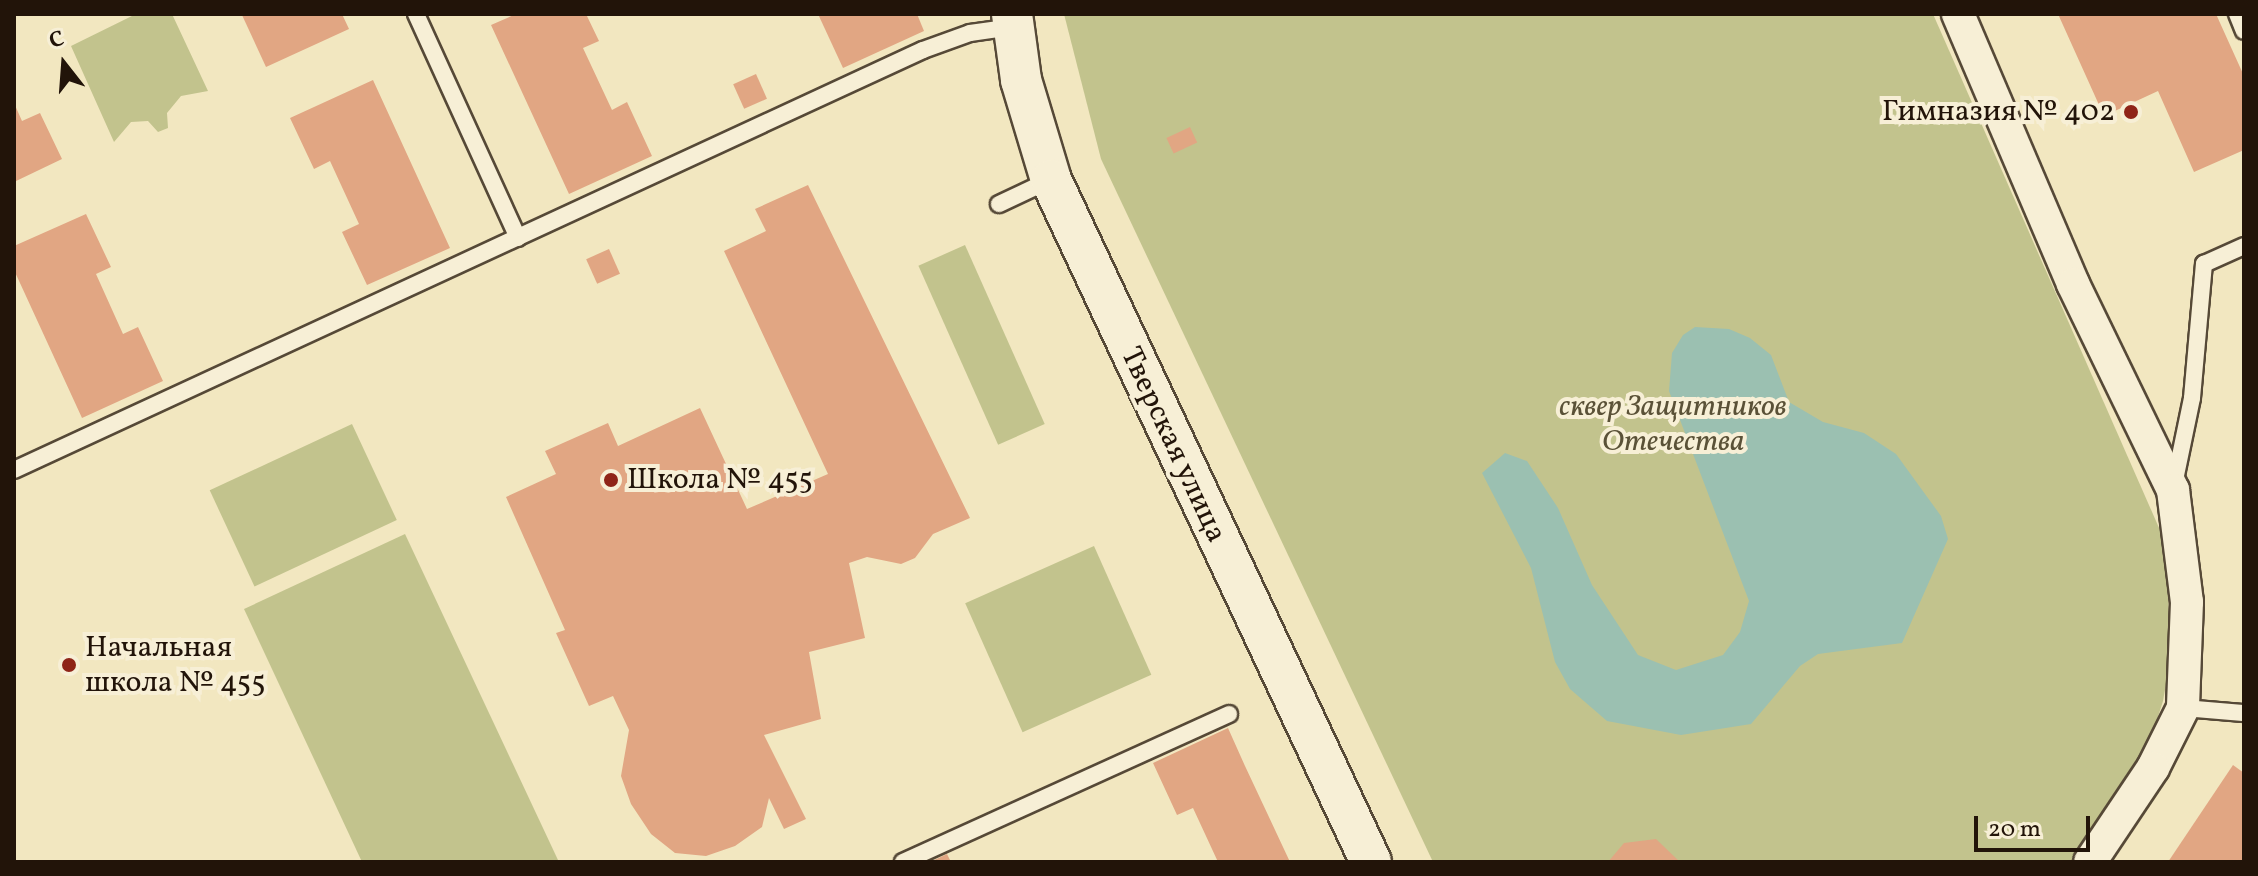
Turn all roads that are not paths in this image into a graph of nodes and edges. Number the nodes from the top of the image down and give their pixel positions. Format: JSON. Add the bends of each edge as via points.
{"nodes":[{"id":1,"x":416,"y":14,"type":"edge"},
{"id":2,"x":1958,"y":14,"type":"edge"},
{"id":3,"x":2237,"y":14,"type":"edge"},
{"id":4,"x":1012,"y":20,"type":"edge"},
{"id":5,"x":2244,"y":31,"type":"edge"},
{"id":6,"x":1051,"y":180,"type":"junction"},
{"id":7,"x":999,"y":204,"type":"dead end"},
{"id":8,"x":518,"y":238,"type":"junction"},
{"id":9,"x":2244,"y":246,"type":"edge"},
{"id":10,"x":14,"y":470,"type":"edge"},
{"id":11,"x":2173,"y":490,"type":"junction"},
{"id":12,"x":2183,"y":708,"type":"junction"},
{"id":13,"x":2244,"y":713,"type":"edge"},
{"id":14,"x":1229,"y":714,"type":"dead end"},
{"id":15,"x":903,"y":862,"type":"edge"},
{"id":16,"x":1371,"y":862,"type":"edge"},
{"id":17,"x":2090,"y":862,"type":"edge"}],
"edges":[{"from":1,"to":8,"type":"lane"},
{"from":2,"to":11,"type":"street","via":[[2073,284]]},
{"from":3,"to":5,"type":"lane"},
{"from":4,"to":6,"type":"street","name":"Тверская улица","via":[[1021,80]]},
{"from":4,"to":8,"type":"lane","via":[[939,44]]},
{"from":6,"to":7,"type":"lane"},
{"from":6,"to":16,"type":"street","name":"Тверская улица"},
{"from":8,"to":10,"type":"lane"},
{"from":9,"to":11,"type":"lane","via":[[2204,264],[2192,398]]},
{"from":11,"to":12,"type":"street","via":[[2187,602]]},
{"from":12,"to":13,"type":"lane"},
{"from":12,"to":17,"type":"street","via":[[2153,768]]},
{"from":14,"to":15,"type":"lane"}]}
